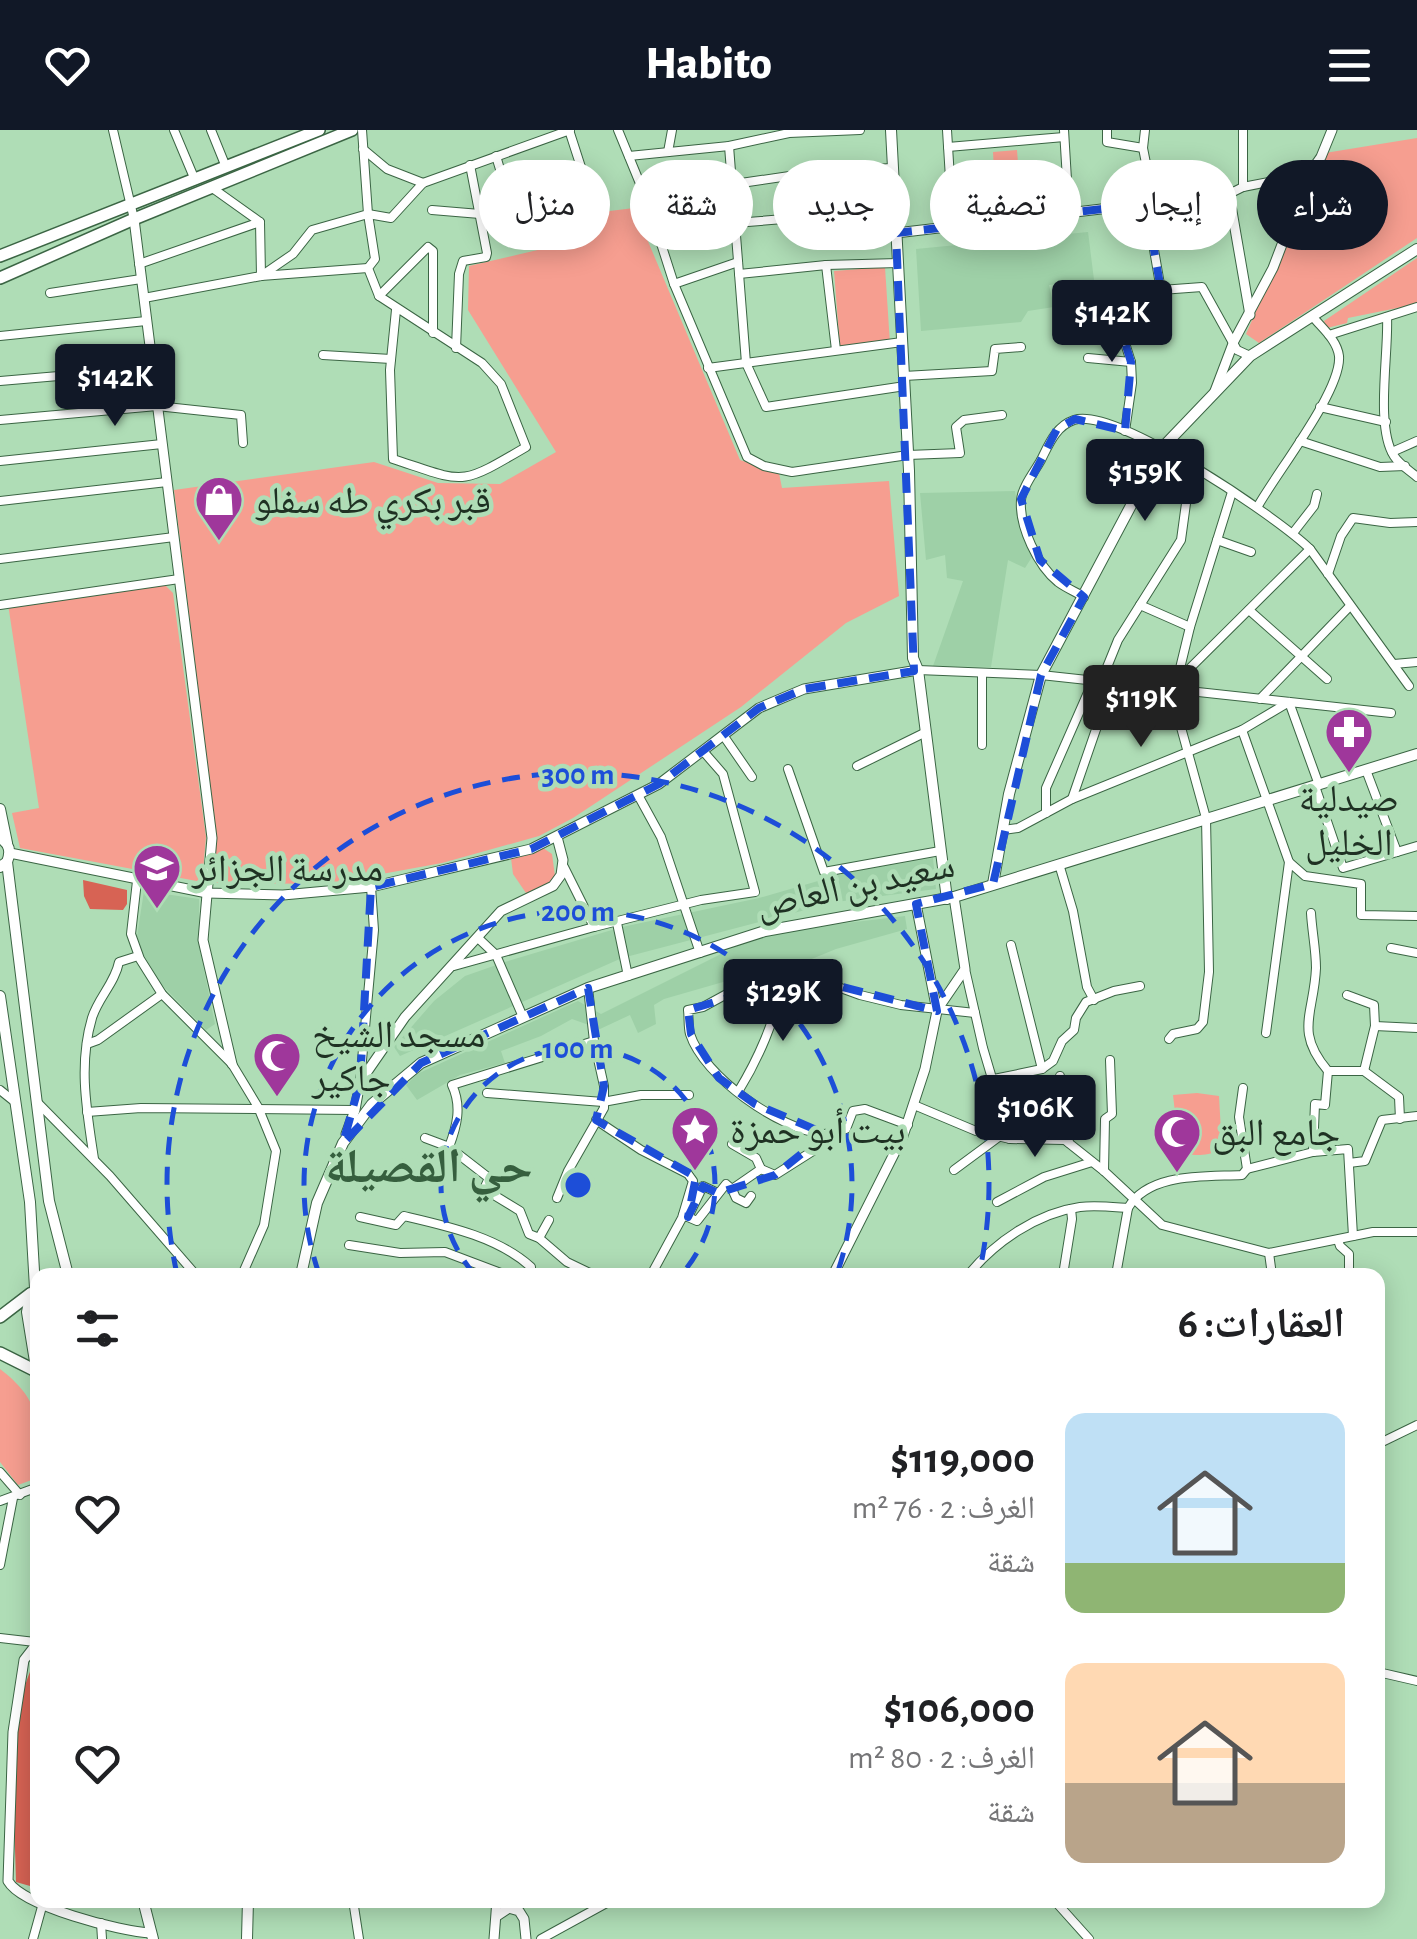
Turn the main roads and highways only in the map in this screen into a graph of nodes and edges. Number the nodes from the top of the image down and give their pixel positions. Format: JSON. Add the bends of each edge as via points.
{"nodes":[{"id":1,"x":319,"y":130,"type":"edge"},
{"id":2,"x":352,"y":130,"type":"edge"},
{"id":3,"x":889,"y":130,"type":"edge"},
{"id":4,"x":290,"y":135,"type":"edge"},
{"id":5,"x":132,"y":212,"type":"junction"},
{"id":6,"x":1417,"y":249,"type":"edge"},
{"id":7,"x":0,"y":256,"type":"edge"},
{"id":8,"x":0,"y":278,"type":"edge"},
{"id":9,"x":1417,"y":754,"type":"edge"},
{"id":10,"x":0,"y":809,"type":"edge"},
{"id":11,"x":5,"y":853,"type":"edge"},
{"id":12,"x":993,"y":884,"type":"junction"},
{"id":13,"x":951,"y":898,"type":"junction"},
{"id":14,"x":0,"y":996,"type":"edge"},
{"id":15,"x":36,"y":1096,"type":"junction"},
{"id":16,"x":14,"y":1098,"type":"junction"},
{"id":17,"x":38,"y":1117,"type":"junction"},
{"id":18,"x":17,"y":1118,"type":"junction"},
{"id":19,"x":33,"y":1268,"type":"edge"},
{"id":20,"x":66,"y":1268,"type":"edge"},
{"id":21,"x":303,"y":1268,"type":"edge"},
{"id":22,"x":30,"y":1293,"type":"edge"},
{"id":23,"x":30,"y":1303,"type":"edge"},
{"id":24,"x":0,"y":1317,"type":"edge"},
{"id":25,"x":30,"y":1330,"type":"edge"},
{"id":26,"x":0,"y":1353,"type":"edge"},
{"id":27,"x":30,"y":1369,"type":"edge"},
{"id":28,"x":145,"y":1908,"type":"edge"},
{"id":29,"x":248,"y":1908,"type":"edge"},
{"id":30,"x":152,"y":1936,"type":"edge"},
{"id":31,"x":247,"y":1939,"type":"edge"}],
"edges":[{"from":1,"to":4,"type":"main road"},
{"from":2,"to":5,"type":"main road"},
{"from":3,"to":13,"type":"main road","via":[[913,658]]},
{"from":4,"to":5,"type":"main road"},
{"from":5,"to":7,"type":"main road"},
{"from":5,"to":8,"type":"main road"},
{"from":6,"to":12,"type":"main road","via":[[1250,356],[1161,449],[1041,675]]},
{"from":9,"to":12,"type":"main road","name":"سعيد بن العاص"},
{"from":10,"to":11,"type":"main road"},
{"from":11,"to":15,"type":"main road"},
{"from":12,"to":13,"type":"main road","name":"سعيد بن العاص"},
{"from":13,"to":21,"type":"main road","name":"سعيد بن العاص","via":[[766,931],[588,988],[408,1072],[343,1142],[317,1203]]},
{"from":14,"to":16,"type":"main road"},
{"from":15,"to":16,"type":"main road","via":[[24,1088]]},
{"from":15,"to":17,"type":"main road"},
{"from":16,"to":18,"type":"main road"},
{"from":17,"to":18,"type":"main road"},
{"from":17,"to":20,"type":"main road"},
{"from":18,"to":19,"type":"main road"},
{"from":22,"to":24,"type":"main road"},
{"from":23,"to":25,"type":"main road"},
{"from":26,"to":27,"type":"main road"},
{"from":28,"to":30,"type":"main road"},
{"from":29,"to":31,"type":"main road"}]}
